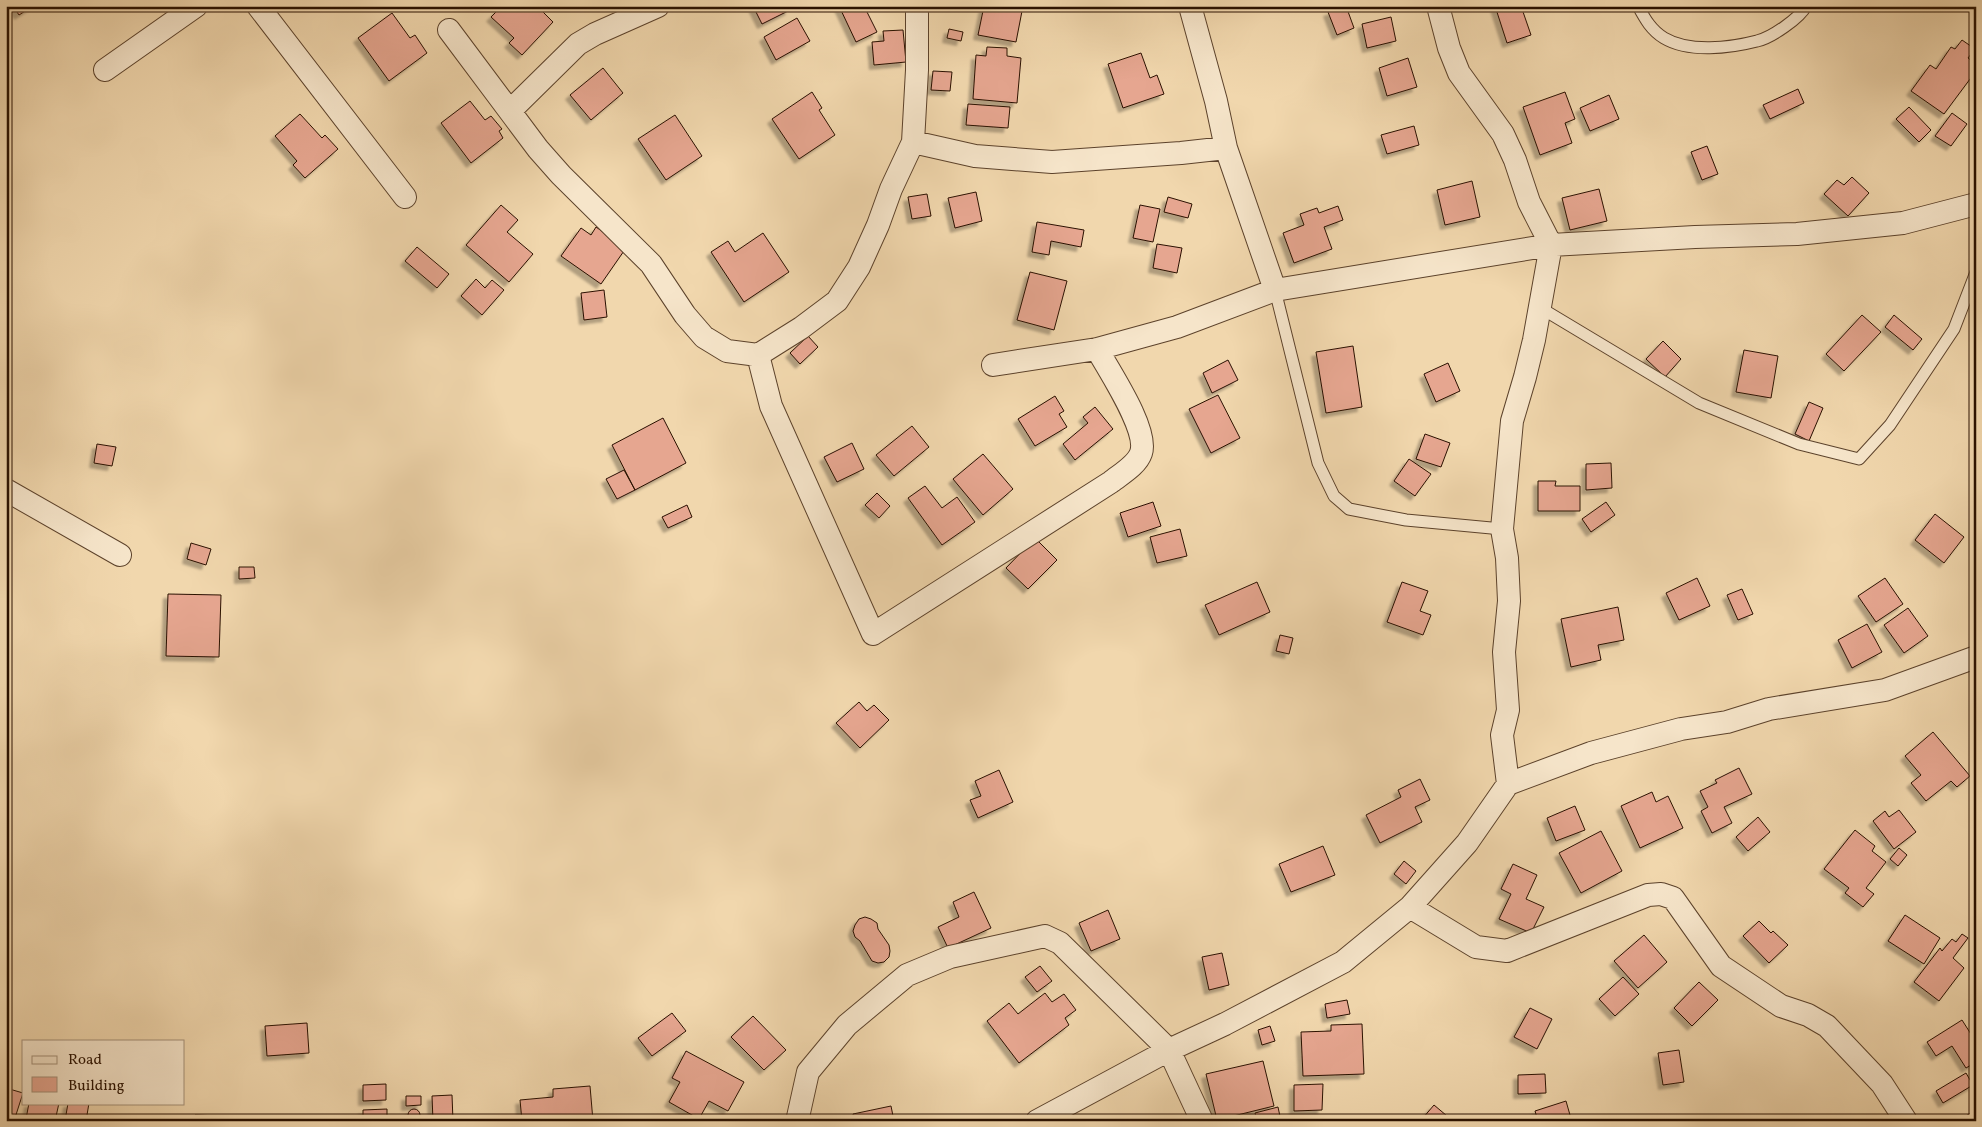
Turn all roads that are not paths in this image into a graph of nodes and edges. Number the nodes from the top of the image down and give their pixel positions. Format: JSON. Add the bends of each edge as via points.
{"nodes":[{"id":1,"x":196,"y":6,"type":"edge"},
{"id":2,"x":258,"y":6,"type":"edge"},
{"id":3,"x":658,"y":6,"type":"edge"},
{"id":4,"x":917,"y":6,"type":"edge"},
{"id":5,"x":1190,"y":6,"type":"edge"},
{"id":6,"x":1438,"y":6,"type":"edge"},
{"id":7,"x":1638,"y":6,"type":"edge"},
{"id":8,"x":1806,"y":6,"type":"edge"},
{"id":9,"x":449,"y":30,"type":"dead end"},
{"id":10,"x":105,"y":70,"type":"dead end"},
{"id":11,"x":510,"y":111,"type":"junction"},
{"id":12,"x":913,"y":142,"type":"junction"},
{"id":13,"x":1226,"y":148,"type":"junction"},
{"id":14,"x":405,"y":197,"type":"dead end"},
{"id":15,"x":1976,"y":204,"type":"edge"},
{"id":16,"x":1550,"y":245,"type":"junction"},
{"id":17,"x":1976,"y":272,"type":"edge"},
{"id":18,"x":1275,"y":290,"type":"junction"},
{"id":19,"x":1539,"y":307,"type":"junction"},
{"id":20,"x":1097,"y":348,"type":"junction"},
{"id":21,"x":758,"y":355,"type":"junction"},
{"id":22,"x":993,"y":365,"type":"dead end"},
{"id":23,"x":6,"y":490,"type":"edge"},
{"id":24,"x":1502,"y":528,"type":"junction"},
{"id":25,"x":120,"y":555,"type":"dead end"},
{"id":26,"x":1976,"y":657,"type":"edge"},
{"id":27,"x":1508,"y":784,"type":"junction"},
{"id":28,"x":1410,"y":907,"type":"junction"},
{"id":29,"x":1168,"y":1050,"type":"junction"},
{"id":30,"x":799,"y":1121,"type":"edge"},
{"id":31,"x":1037,"y":1121,"type":"edge"},
{"id":32,"x":1202,"y":1121,"type":"edge"},
{"id":33,"x":1906,"y":1121,"type":"edge"}],
"edges":[{"from":1,"to":10,"type":"street"},
{"from":2,"to":14,"type":"street"},
{"from":3,"to":11,"type":"street","via":[[578,44]]},
{"from":4,"to":12,"type":"street"},
{"from":5,"to":13,"type":"street"},
{"from":6,"to":16,"type":"street","via":[[1448,48],[1459,73],[1503,134]]},
{"from":7,"to":8,"type":"lane","via":[[1649,26],[1665,38],[1695,48],[1759,41],[1779,30]]},
{"from":9,"to":11,"type":"street"},
{"from":11,"to":21,"type":"street","via":[[561,175],[651,264],[704,337],[727,351]]},
{"from":12,"to":13,"type":"street","via":[[975,156],[1052,162]]},
{"from":12,"to":21,"type":"street","via":[[859,268],[837,301]]},
{"from":13,"to":18,"type":"street"},
{"from":15,"to":16,"type":"street","via":[[1903,223],[1797,234]]},
{"from":16,"to":18,"type":"street"},
{"from":16,"to":19,"type":"street"},
{"from":17,"to":19,"type":"lane","via":[[1954,329],[1890,425],[1859,459],[1799,444],[1699,403]]},
{"from":18,"to":20,"type":"street","via":[[1177,327]]},
{"from":18,"to":24,"type":"lane","via":[[1318,463],[1334,496],[1349,509],[1374,514]]},
{"from":19,"to":24,"type":"street","via":[[1512,420]]},
{"from":20,"to":21,"type":"street","via":[[1136,420],[1143,442],[1137,461],[1111,482],[873,634],[771,406]]},
{"from":20,"to":22,"type":"street"},
{"from":23,"to":25,"type":"street"},
{"from":24,"to":27,"type":"street","via":[[1507,558],[1508,601],[1504,652],[1508,710],[1502,735]]},
{"from":26,"to":27,"type":"street","via":[[1886,690],[1769,709],[1727,722],[1681,729],[1591,753]]},
{"from":27,"to":28,"type":"street","via":[[1468,843]]},
{"from":28,"to":29,"type":"street","via":[[1343,962]]},
{"from":28,"to":33,"type":"street","via":[[1476,947],[1507,951],[1648,895],[1661,894],[1673,898],[1721,966],[1781,1006],[1808,1015],[1827,1026],[1882,1084]]},
{"from":29,"to":30,"type":"street","via":[[1060,943],[1045,936],[950,956],[907,975],[847,1025],[808,1072]]},
{"from":29,"to":31,"type":"street"},
{"from":29,"to":32,"type":"street"}]}
